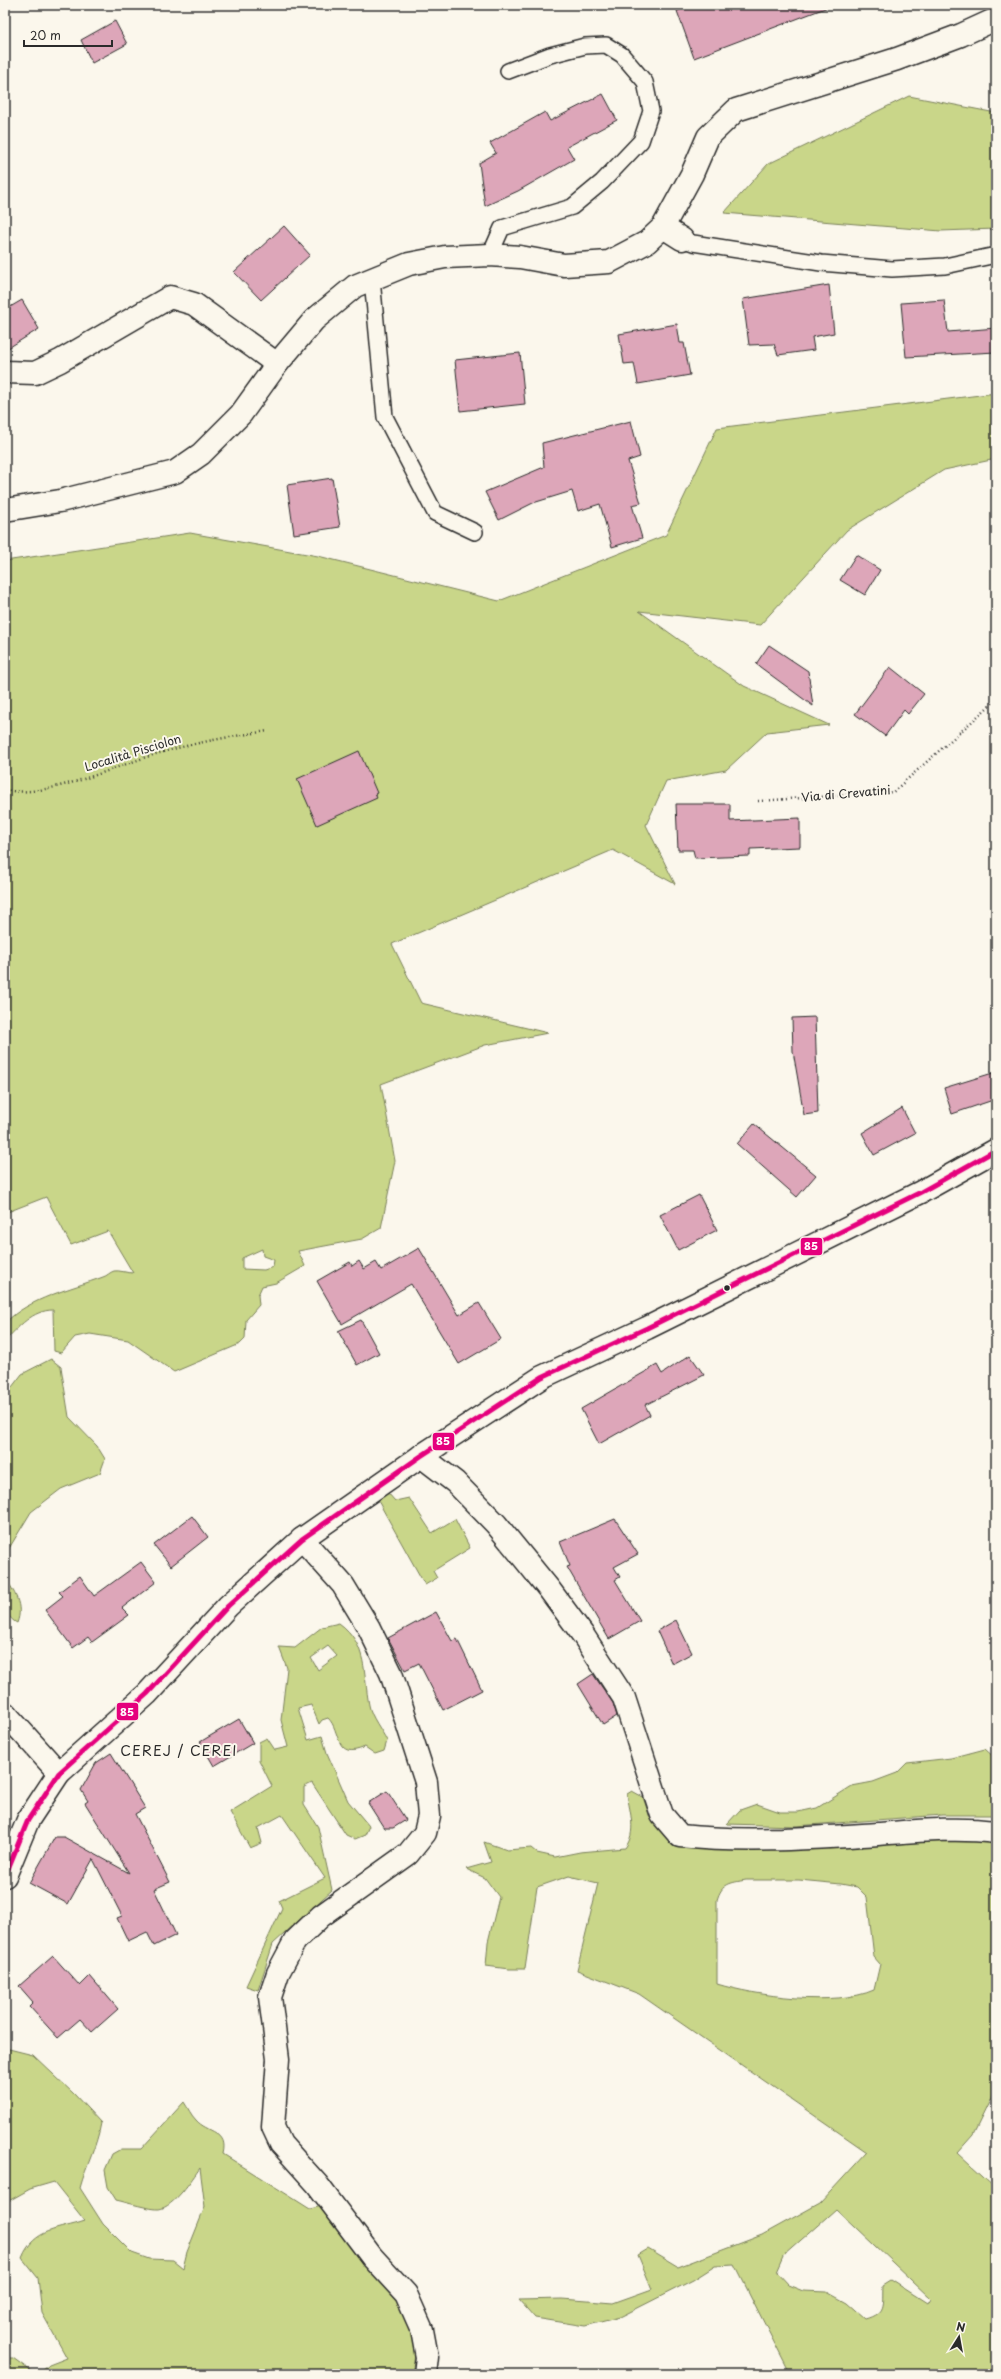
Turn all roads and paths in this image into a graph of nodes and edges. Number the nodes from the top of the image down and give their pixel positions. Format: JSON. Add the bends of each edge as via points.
{"nodes":[{"id":1,"x":996,"y":19,"type":"edge"},
{"id":2,"x":508,"y":71,"type":"dead end"},
{"id":3,"x":670,"y":232,"type":"junction"},
{"id":4,"x":490,"y":255,"type":"junction"},
{"id":5,"x":996,"y":255,"type":"edge"},
{"id":6,"x":372,"y":279,"type":"junction"},
{"id":7,"x":277,"y":364,"type":"junction"},
{"id":8,"x":5,"y":372,"type":"edge"},
{"id":9,"x":5,"y":510,"type":"edge"},
{"id":10,"x":475,"y":532,"type":"dead end"},
{"id":11,"x":996,"y":700,"type":"edge"},
{"id":12,"x":268,"y":731,"type":"dead end"},
{"id":13,"x":5,"y":790,"type":"edge"},
{"id":14,"x":758,"y":801,"type":"dead end"},
{"id":15,"x":996,"y":1150,"type":"edge"},
{"id":16,"x":421,"y":1456,"type":"junction"},
{"id":17,"x":302,"y":1539,"type":"junction"},
{"id":18,"x":7,"y":1720,"type":"edge"},
{"id":19,"x":59,"y":1773,"type":"junction"},
{"id":20,"x":996,"y":1832,"type":"edge"},
{"id":21,"x":5,"y":1876,"type":"edge"},
{"id":22,"x":426,"y":2374,"type":"edge"}],
"edges":[{"from":1,"to":3,"type":"street","via":[[897,59],[736,110],[708,137]]},
{"from":2,"to":4,"type":"lane","via":[[585,46],[606,45],[622,55],[645,82],[651,111],[641,141],[602,182],[572,207],[502,228]]},
{"from":3,"to":4,"type":"street","via":[[609,262],[564,265],[520,256]]},
{"from":3,"to":5,"type":"lane","via":[[693,243],[821,263],[892,269],[945,266]]},
{"from":4,"to":6,"type":"street","via":[[445,257],[409,264]]},
{"from":6,"to":7,"type":"street","via":[[355,286],[314,320]]},
{"from":6,"to":10,"type":"lane","via":[[385,417],[435,513]]},
{"from":7,"to":8,"type":"street","via":[[194,304],[170,297],[60,361],[34,373]]},
{"from":7,"to":9,"type":"street","via":[[241,414],[201,454],[175,472],[60,501]]},
{"from":11,"to":14,"type":"path","name":"Via di Crevatini","via":[[893,792]]},
{"from":12,"to":13,"type":"path","name":"Località Pisciolon","via":[[222,738],[162,752],[55,787],[18,793]]},
{"from":15,"to":16,"type":"street","via":[[921,1192],[647,1328],[542,1377]]},
{"from":16,"to":17,"type":"street"},
{"from":16,"to":20,"type":"street","via":[[455,1482],[496,1524],[549,1588],[582,1635],[624,1698],[662,1815],[680,1836],[782,1840],[933,1830],[976,1829]]},
{"from":17,"to":19,"type":"street","via":[[228,1606],[146,1694]]},
{"from":17,"to":22,"type":"street","via":[[343,1585],[369,1628],[391,1673],[426,1782],[429,1816],[425,1833],[408,1854],[321,1916],[294,1941],[278,1973],[270,1997],[278,2059],[273,2127],[281,2144],[317,2184],[372,2257],[406,2294],[422,2330],[427,2357]]},
{"from":18,"to":19,"type":"street"},
{"from":19,"to":21,"type":"street","via":[[28,1820]]}]}
